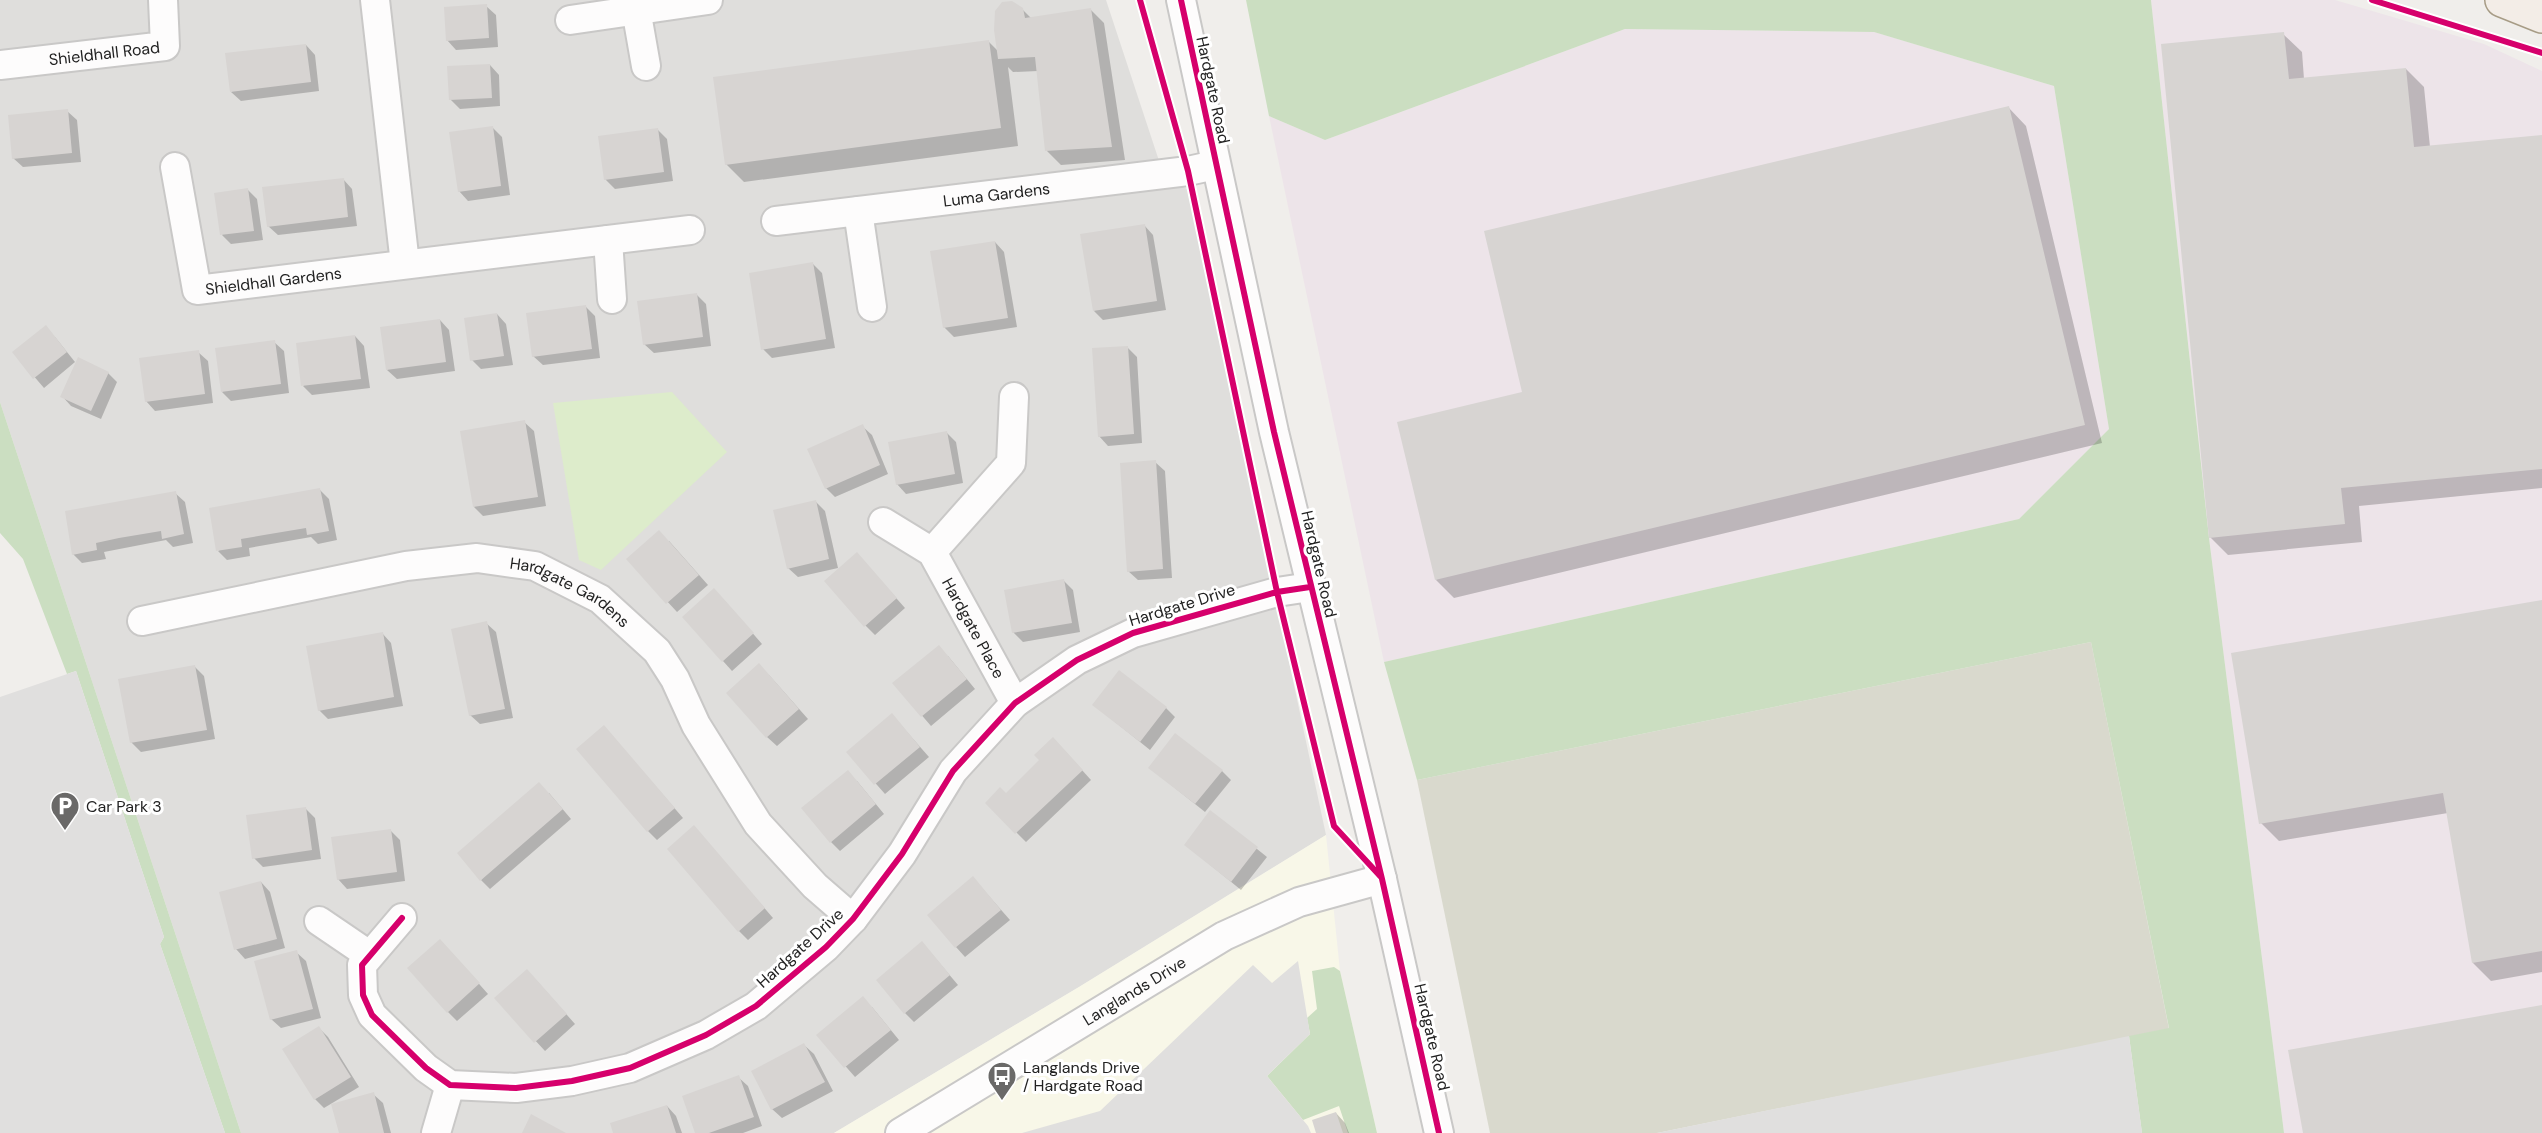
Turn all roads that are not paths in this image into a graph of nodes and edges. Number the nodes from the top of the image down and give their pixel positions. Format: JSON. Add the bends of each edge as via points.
{"nodes":[{"id":1,"x":163,"y":0,"type":"edge"},
{"id":2,"x":375,"y":0,"type":"edge"},
{"id":3,"x":708,"y":0,"type":"edge"},
{"id":4,"x":1181,"y":0,"type":"edge"},
{"id":5,"x":2502,"y":0,"type":"edge"},
{"id":6,"x":636,"y":9,"type":"junction"},
{"id":7,"x":2542,"y":16,"type":"edge"},
{"id":8,"x":570,"y":20,"type":"dead end"},
{"id":9,"x":0,"y":65,"type":"edge"},
{"id":10,"x":646,"y":66,"type":"dead end"},
{"id":11,"x":1215,"y":165,"type":"junction"},
{"id":12,"x":175,"y":167,"type":"dead end"},
{"id":13,"x":858,"y":211,"type":"junction"},
{"id":14,"x":777,"y":221,"type":"dead end"},
{"id":15,"x":690,"y":230,"type":"dead end"},
{"id":16,"x":608,"y":240,"type":"junction"},
{"id":17,"x":405,"y":264,"type":"junction"},
{"id":18,"x":612,"y":299,"type":"dead end"},
{"id":19,"x":873,"y":307,"type":"dead end"},
{"id":20,"x":1014,"y":397,"type":"dead end"},
{"id":21,"x":883,"y":522,"type":"dead end"},
{"id":22,"x":932,"y":552,"type":"junction"},
{"id":23,"x":1310,"y":587,"type":"junction"},
{"id":24,"x":142,"y":621,"type":"dead end"},
{"id":25,"x":1016,"y":703,"type":"junction"},
{"id":26,"x":1382,"y":879,"type":"junction"},
{"id":27,"x":402,"y":918,"type":"dead end"},
{"id":28,"x":854,"y":919,"type":"junction"},
{"id":29,"x":320,"y":921,"type":"dead end"},
{"id":30,"x":369,"y":955,"type":"junction"},
{"id":31,"x":450,"y":1085,"type":"junction"},
{"id":32,"x":436,"y":1133,"type":"edge"},
{"id":33,"x":900,"y":1133,"type":"edge"},
{"id":34,"x":1439,"y":1133,"type":"edge"}],
"edges":[{"from":1,"to":9,"type":"street","name":"Shieldhall Road","via":[[165,46]]},
{"from":2,"to":17,"type":"street"},
{"from":3,"to":6,"type":"street"},
{"from":4,"to":11,"type":"street","name":"Hardgate Road"},
{"from":5,"to":7,"type":"main road"},
{"from":6,"to":8,"type":"street"},
{"from":6,"to":10,"type":"street"},
{"from":11,"to":13,"type":"street","name":"Luma Gardens"},
{"from":11,"to":23,"type":"street","name":"Hardgate Road"},
{"from":12,"to":17,"type":"street","name":"Shieldhall Gardens","via":[[196,290]]},
{"from":13,"to":14,"type":"street","name":"Luma Gardens"},
{"from":13,"to":19,"type":"street"},
{"from":15,"to":16,"type":"street","name":"Shieldhall Gardens"},
{"from":16,"to":17,"type":"street","name":"Shieldhall Gardens"},
{"from":16,"to":18,"type":"street"},
{"from":20,"to":22,"type":"street","via":[[1011,463]]},
{"from":21,"to":22,"type":"street","name":"Hardgate Place"},
{"from":22,"to":25,"type":"street","name":"Hardgate Place"},
{"from":23,"to":25,"type":"street","name":"Hardgate Drive","via":[[1277,592],[1133,633],[1077,660]]},
{"from":23,"to":26,"type":"street","name":"Hardgate Road"},
{"from":24,"to":28,"type":"street","name":"Hardgate Gardens","via":[[406,566],[477,558],[535,566],[600,599],[657,651],[696,725],[758,824],[815,886]]},
{"from":25,"to":28,"type":"street","name":"Hardgate Drive","via":[[953,771],[902,854]]},
{"from":26,"to":33,"type":"street","name":"Langlands Drive","via":[[1299,902],[1224,936]]},
{"from":26,"to":34,"type":"street","name":"Hardgate Road"},
{"from":27,"to":30,"type":"street"},
{"from":28,"to":31,"type":"street","name":"Hardgate Drive","via":[[796,975],[756,1006],[706,1035],[630,1068],[516,1088]]},
{"from":29,"to":30,"type":"street"},
{"from":30,"to":31,"type":"street","via":[[362,965],[362,981],[372,1015],[426,1068]]},
{"from":31,"to":32,"type":"street"}]}
